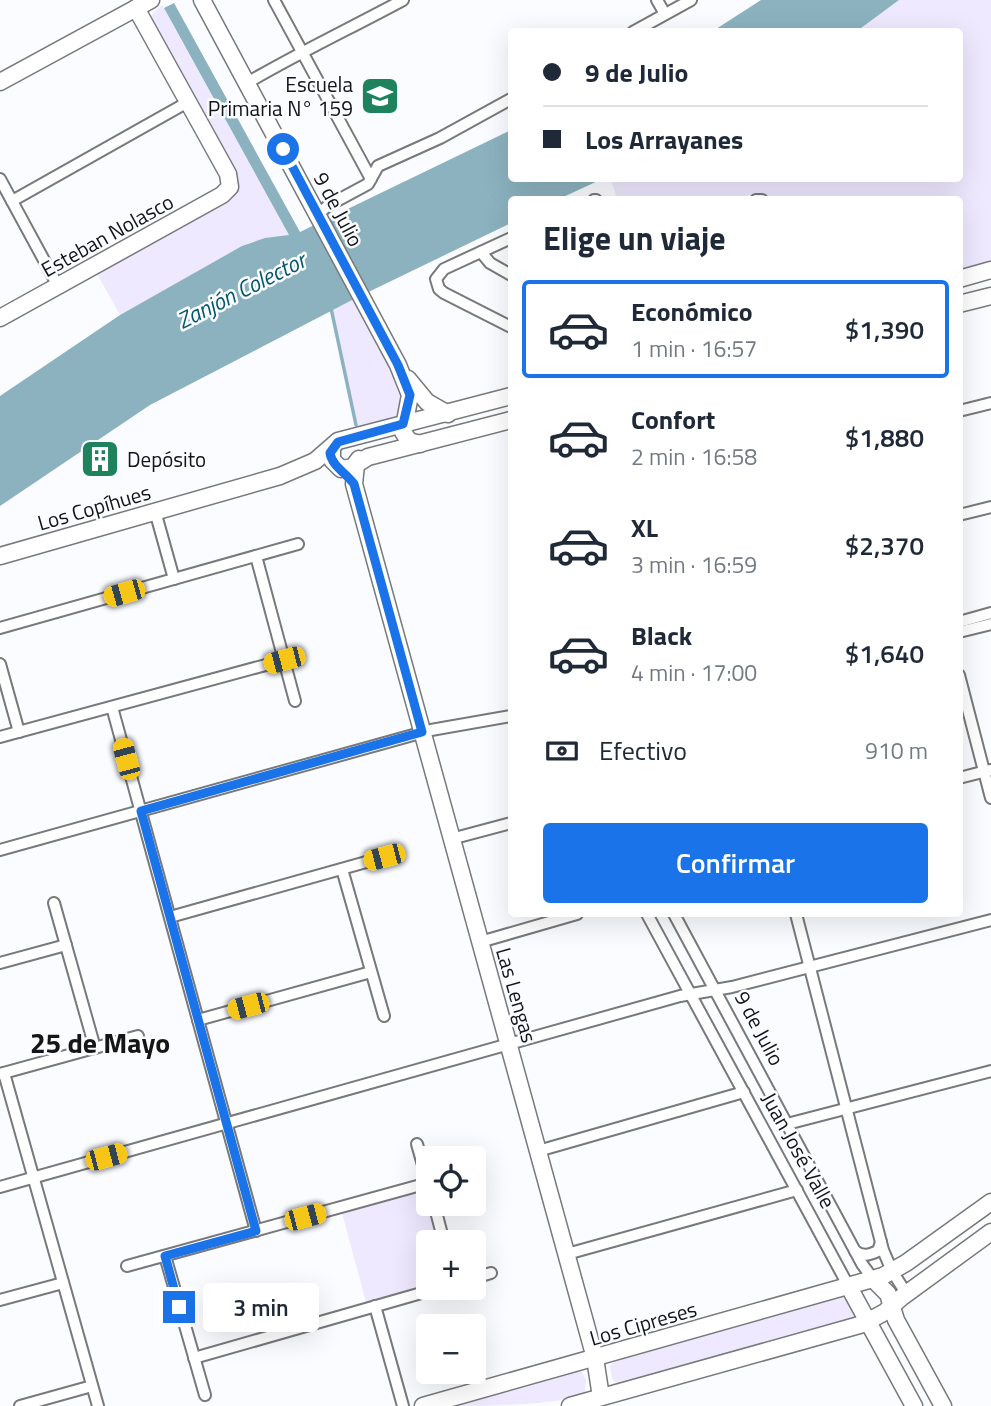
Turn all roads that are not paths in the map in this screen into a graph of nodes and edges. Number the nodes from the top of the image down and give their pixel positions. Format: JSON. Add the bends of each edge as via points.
{"nodes":[{"id":1,"x":151,"y":0,"type":"edge"},
{"id":2,"x":202,"y":0,"type":"edge"},
{"id":3,"x":274,"y":0,"type":"edge"},
{"id":4,"x":403,"y":0,"type":"edge"},
{"id":5,"x":657,"y":0,"type":"edge"},
{"id":6,"x":691,"y":0,"type":"edge"},
{"id":7,"x":134,"y":4,"type":"edge"},
{"id":8,"x":665,"y":14,"type":"junction"},
{"id":9,"x":640,"y":28,"type":"edge"},
{"id":10,"x":302,"y":51,"type":"junction"},
{"id":11,"x":0,"y":82,"type":"edge"},
{"id":12,"x":247,"y":83,"type":"junction"},
{"id":13,"x":508,"y":101,"type":"edge"},
{"id":14,"x":188,"y":102,"type":"junction"},
{"id":15,"x":0,"y":179,"type":"edge"},
{"id":16,"x":372,"y":179,"type":"junction"},
{"id":17,"x":12,"y":201,"type":"junction"},
{"id":18,"x":319,"y":215,"type":"junction"},
{"id":19,"x":508,"y":239,"type":"edge"},
{"id":20,"x":481,"y":252,"type":"junction"},
{"id":21,"x":991,"y":270,"type":"edge"},
{"id":22,"x":508,"y":273,"type":"edge"},
{"id":23,"x":963,"y":278,"type":"edge"},
{"id":24,"x":58,"y":286,"type":"junction"},
{"id":25,"x":991,"y":296,"type":"edge"},
{"id":26,"x":963,"y":303,"type":"edge"},
{"id":27,"x":0,"y":318,"type":"edge"},
{"id":28,"x":508,"y":325,"type":"edge"},
{"id":29,"x":398,"y":365,"type":"junction"},
{"id":30,"x":508,"y":397,"type":"edge"},
{"id":31,"x":991,"y":403,"type":"edge"},
{"id":32,"x":963,"y":410,"type":"edge"},
{"id":33,"x":446,"y":413,"type":"junction"},
{"id":34,"x":508,"y":421,"type":"edge"},
{"id":35,"x":403,"y":424,"type":"junction"},
{"id":36,"x":444,"y":438,"type":"junction"},
{"id":37,"x":337,"y":444,"type":"junction"},
{"id":38,"x":420,"y":444,"type":"junction"},
{"id":39,"x":348,"y":466,"type":"junction"},
{"id":40,"x":280,"y":476,"type":"junction"},
{"id":41,"x":991,"y":507,"type":"edge"},
{"id":42,"x":155,"y":511,"type":"junction"},
{"id":43,"x":963,"y":514,"type":"edge"},
{"id":44,"x":298,"y":544,"type":"dead end"},
{"id":45,"x":0,"y":555,"type":"edge"},
{"id":46,"x":256,"y":556,"type":"junction"},
{"id":47,"x":174,"y":579,"type":"junction"},
{"id":48,"x":991,"y":613,"type":"edge"},
{"id":49,"x":963,"y":621,"type":"edge"},
{"id":50,"x":991,"y":624,"type":"edge"},
{"id":51,"x":0,"y":628,"type":"edge"},
{"id":52,"x":963,"y":631,"type":"edge"},
{"id":53,"x":284,"y":660,"type":"junction"},
{"id":54,"x":0,"y":664,"type":"edge"},
{"id":55,"x":963,"y":688,"type":"edge"},
{"id":56,"x":295,"y":701,"type":"dead end"},
{"id":57,"x":112,"y":707,"type":"junction"},
{"id":58,"x":508,"y":717,"type":"edge"},
{"id":59,"x":19,"y":732,"type":"junction"},
{"id":60,"x":422,"y":732,"type":"junction"},
{"id":61,"x":0,"y":737,"type":"edge"},
{"id":62,"x":988,"y":771,"type":"edge"},
{"id":63,"x":963,"y":777,"type":"edge"},
{"id":64,"x":991,"y":797,"type":"edge"},
{"id":65,"x":141,"y":811,"type":"junction"},
{"id":66,"x":508,"y":824,"type":"edge"},
{"id":67,"x":452,"y":839,"type":"junction"},
{"id":68,"x":0,"y":850,"type":"edge"},
{"id":69,"x":384,"y":857,"type":"dead end"},
{"id":70,"x":342,"y":869,"type":"junction"},
{"id":71,"x":54,"y":903,"type":"dead end"},
{"id":72,"x":170,"y":916,"type":"junction"},
{"id":73,"x":567,"y":917,"type":"edge"},
{"id":74,"x":649,"y":917,"type":"edge"},
{"id":75,"x":675,"y":917,"type":"edge"},
{"id":76,"x":797,"y":917,"type":"edge"},
{"id":77,"x":991,"y":920,"type":"edge"},
{"id":78,"x":480,"y":942,"type":"junction"},
{"id":79,"x":66,"y":945,"type":"junction"},
{"id":80,"x":0,"y":963,"type":"edge"},
{"id":81,"x":810,"y":967,"type":"junction"},
{"id":82,"x":371,"y":972,"type":"junction"},
{"id":83,"x":710,"y":991,"type":"junction"},
{"id":84,"x":691,"y":994,"type":"junction"},
{"id":85,"x":384,"y":1016,"type":"dead end"},
{"id":86,"x":198,"y":1020,"type":"junction"},
{"id":87,"x":138,"y":1036,"type":"dead end"},
{"id":88,"x":509,"y":1046,"type":"junction"},
{"id":89,"x":95,"y":1048,"type":"junction"},
{"id":90,"x":991,"y":1071,"type":"edge"},
{"id":91,"x":2,"y":1074,"type":"edge"},
{"id":92,"x":744,"y":1092,"type":"junction"},
{"id":93,"x":846,"y":1109,"type":"junction"},
{"id":94,"x":227,"y":1124,"type":"junction"},
{"id":95,"x":787,"y":1124,"type":"junction"},
{"id":96,"x":538,"y":1151,"type":"junction"},
{"id":97,"x":33,"y":1177,"type":"junction"},
{"id":98,"x":0,"y":1186,"type":"edge"},
{"id":99,"x":416,"y":1187,"type":"edge"},
{"id":100,"x":797,"y":1189,"type":"junction"},
{"id":101,"x":991,"y":1202,"type":"edge"},
{"id":102,"x":256,"y":1231,"type":"junction"},
{"id":103,"x":991,"y":1232,"type":"edge"},
{"id":104,"x":881,"y":1242,"type":"junction"},
{"id":105,"x":855,"y":1251,"type":"junction"},
{"id":106,"x":567,"y":1254,"type":"junction"},
{"id":107,"x":165,"y":1256,"type":"junction"},
{"id":108,"x":127,"y":1266,"type":"dead end"},
{"id":109,"x":892,"y":1271,"type":"junction"},
{"id":110,"x":491,"y":1273,"type":"dead end"},
{"id":111,"x":486,"y":1274,"type":"edge"},
{"id":112,"x":873,"y":1279,"type":"junction"},
{"id":113,"x":63,"y":1283,"type":"junction"},
{"id":114,"x":849,"y":1287,"type":"junction"},
{"id":115,"x":906,"y":1293,"type":"junction"},
{"id":116,"x":416,"y":1294,"type":"edge"},
{"id":117,"x":0,"y":1300,"type":"edge"},
{"id":118,"x":375,"y":1306,"type":"junction"},
{"id":119,"x":891,"y":1307,"type":"junction"},
{"id":120,"x":869,"y":1322,"type":"junction"},
{"id":121,"x":194,"y":1358,"type":"junction"},
{"id":122,"x":595,"y":1358,"type":"junction"},
{"id":123,"x":92,"y":1386,"type":"junction"},
{"id":124,"x":205,"y":1395,"type":"dead end"},
{"id":125,"x":602,"y":1402,"type":"edge"},
{"id":126,"x":20,"y":1406,"type":"edge"},
{"id":127,"x":98,"y":1406,"type":"edge"},
{"id":128,"x":403,"y":1406,"type":"edge"},
{"id":129,"x":423,"y":1406,"type":"edge"},
{"id":130,"x":570,"y":1406,"type":"edge"},
{"id":131,"x":914,"y":1406,"type":"edge"},
{"id":132,"x":943,"y":1406,"type":"edge"}],
"edges":[{"from":1,"to":7,"type":"main road"},
{"from":2,"to":12,"type":"main road","name":"9 de Julio"},
{"from":3,"to":10,"type":"street"},
{"from":4,"to":10,"type":"street"},
{"from":5,"to":8,"type":"street"},
{"from":6,"to":8,"type":"street"},
{"from":7,"to":11,"type":"main road"},
{"from":7,"to":14,"type":"main road"},
{"from":8,"to":9,"type":"street"},
{"from":10,"to":12,"type":"street"},
{"from":10,"to":16,"type":"street"},
{"from":12,"to":18,"type":"main road","name":"9 de Julio"},
{"from":13,"to":16,"type":"street","via":[[377,168]]},
{"from":14,"to":17,"type":"street"},
{"from":14,"to":24,"type":"main road","name":"Esteban Nolasco","via":[[231,184],[222,195]]},
{"from":15,"to":17,"type":"street"},
{"from":16,"to":18,"type":"street"},
{"from":17,"to":24,"type":"street"},
{"from":18,"to":29,"type":"main road","name":"9 de Julio"},
{"from":19,"to":20,"type":"street"},
{"from":20,"to":22,"type":"street"},
{"from":20,"to":28,"type":"street","via":[[441,271],[436,282],[444,293]]},
{"from":21,"to":23,"type":"main road"},
{"from":24,"to":27,"type":"main road","name":"Esteban Nolasco"},
{"from":25,"to":26,"type":"main road"},
{"from":29,"to":33,"type":"main road","name":"9 de Julio","via":[[423,398]]},
{"from":29,"to":35,"type":"main road","name":"9 de Julio","via":[[410,395]]},
{"from":30,"to":33,"type":"main road","name":"Los Copíhues"},
{"from":31,"to":32,"type":"street"},
{"from":33,"to":35,"type":"main road","name":"Los Copíhues"},
{"from":33,"to":36,"type":"main road","via":[[454,427]]},
{"from":34,"to":36,"type":"main road","name":"Los Copíhues"},
{"from":35,"to":37,"type":"main road","name":"Los Copíhues"},
{"from":35,"to":38,"type":"main road","via":[[406,438]]},
{"from":36,"to":38,"type":"main road","name":"Los Copíhues"},
{"from":37,"to":39,"type":"main road","via":[[330,457],[334,464]]},
{"from":37,"to":39,"type":"main road","via":[[351,441],[358,447],[360,455]]},
{"from":37,"to":40,"type":"main road","name":"Los Copíhues","via":[[315,461]]},
{"from":38,"to":39,"type":"main road","name":"Los Copíhues"},
{"from":39,"to":40,"type":"main road","name":"Los Copíhues"},
{"from":39,"to":60,"type":"main road","name":"Las Lengas"},
{"from":40,"to":42,"type":"main road","name":"Los Copíhues"},
{"from":41,"to":43,"type":"street"},
{"from":42,"to":45,"type":"main road","name":"Los Copíhues"},
{"from":42,"to":47,"type":"street"},
{"from":44,"to":46,"type":"street"},
{"from":46,"to":47,"type":"street"},
{"from":46,"to":53,"type":"street"},
{"from":47,"to":51,"type":"street"},
{"from":48,"to":49,"type":"street"},
{"from":50,"to":52,"type":"street"},
{"from":53,"to":56,"type":"street"},
{"from":53,"to":57,"type":"street"},
{"from":54,"to":59,"type":"street"},
{"from":55,"to":62,"type":"street"},
{"from":57,"to":59,"type":"street"},
{"from":57,"to":65,"type":"street"},
{"from":58,"to":60,"type":"street"},
{"from":59,"to":61,"type":"street"},
{"from":60,"to":65,"type":"street"},
{"from":60,"to":67,"type":"main road","name":"Las Lengas"},
{"from":62,"to":63,"type":"street"},
{"from":62,"to":64,"type":"street"},
{"from":65,"to":68,"type":"street"},
{"from":65,"to":72,"type":"street"},
{"from":66,"to":67,"type":"street"},
{"from":67,"to":78,"type":"main road","name":"Las Lengas"},
{"from":69,"to":70,"type":"street"},
{"from":70,"to":72,"type":"street"},
{"from":70,"to":82,"type":"street"},
{"from":71,"to":79,"type":"street"},
{"from":72,"to":86,"type":"street"},
{"from":73,"to":78,"type":"street"},
{"from":74,"to":84,"type":"street","name":"Juan José Valle"},
{"from":75,"to":83,"type":"street","name":"9 de Julio"},
{"from":76,"to":81,"type":"street"},
{"from":77,"to":81,"type":"street"},
{"from":78,"to":88,"type":"main road","name":"Las Lengas"},
{"from":79,"to":80,"type":"street"},
{"from":79,"to":89,"type":"street"},
{"from":81,"to":83,"type":"street"},
{"from":81,"to":93,"type":"street"},
{"from":82,"to":85,"type":"street"},
{"from":82,"to":86,"type":"street"},
{"from":83,"to":84,"type":"street"},
{"from":83,"to":95,"type":"street","name":"9 de Julio"},
{"from":84,"to":88,"type":"street"},
{"from":84,"to":92,"type":"street","name":"Juan José Valle"},
{"from":86,"to":94,"type":"street"},
{"from":87,"to":89,"type":"street"},
{"from":88,"to":94,"type":"street"},
{"from":88,"to":96,"type":"main road","name":"Las Lengas"},
{"from":89,"to":91,"type":"street"},
{"from":90,"to":93,"type":"street"},
{"from":91,"to":97,"type":"street"},
{"from":92,"to":96,"type":"street"},
{"from":92,"to":100,"type":"street","name":"Juan José Valle"},
{"from":93,"to":95,"type":"street"},
{"from":93,"to":104,"type":"street"},
{"from":94,"to":97,"type":"street"},
{"from":94,"to":102,"type":"street"},
{"from":95,"to":105,"type":"street","name":"9 de Julio"},
{"from":96,"to":106,"type":"main road","name":"Las Lengas"},
{"from":97,"to":98,"type":"street"},
{"from":97,"to":113,"type":"street"},
{"from":99,"to":102,"type":"street"},
{"from":100,"to":106,"type":"street"},
{"from":100,"to":114,"type":"street","name":"Juan José Valle"},
{"from":101,"to":109,"type":"main road","name":"Los Cipreses"},
{"from":102,"to":107,"type":"street"},
{"from":103,"to":115,"type":"main road"},
{"from":104,"to":105,"type":"street","via":[[878,1251],[868,1255]]},
{"from":104,"to":109,"type":"street"},
{"from":105,"to":112,"type":"street","name":"9 de Julio"},
{"from":106,"to":122,"type":"main road","name":"Las Lengas"},
{"from":107,"to":108,"type":"street"},
{"from":107,"to":121,"type":"street"},
{"from":109,"to":112,"type":"main road","name":"Los Cipreses"},
{"from":109,"to":115,"type":"street"},
{"from":110,"to":111,"type":"street"},
{"from":112,"to":114,"type":"main road","name":"Los Cipreses"},
{"from":112,"to":119,"type":"main road","name":"9 de Julio","via":[[886,1289]]},
{"from":113,"to":117,"type":"street"},
{"from":113,"to":123,"type":"street"},
{"from":114,"to":120,"type":"main road","name":"Juan José Valle"},
{"from":114,"to":122,"type":"main road","name":"Los Cipreses"},
{"from":115,"to":119,"type":"main road"},
{"from":116,"to":118,"type":"street"},
{"from":118,"to":121,"type":"street"},
{"from":118,"to":128,"type":"street"},
{"from":119,"to":120,"type":"main road"},
{"from":119,"to":132,"type":"main road","name":"9 de Julio"},
{"from":120,"to":125,"type":"main road"},
{"from":120,"to":131,"type":"main road","name":"Juan José Valle"},
{"from":121,"to":124,"type":"street"},
{"from":122,"to":125,"type":"main road","name":"Las Lengas"},
{"from":122,"to":129,"type":"main road","name":"Los Cipreses"},
{"from":123,"to":126,"type":"street"},
{"from":123,"to":127,"type":"street"},
{"from":125,"to":130,"type":"main road"}]}
